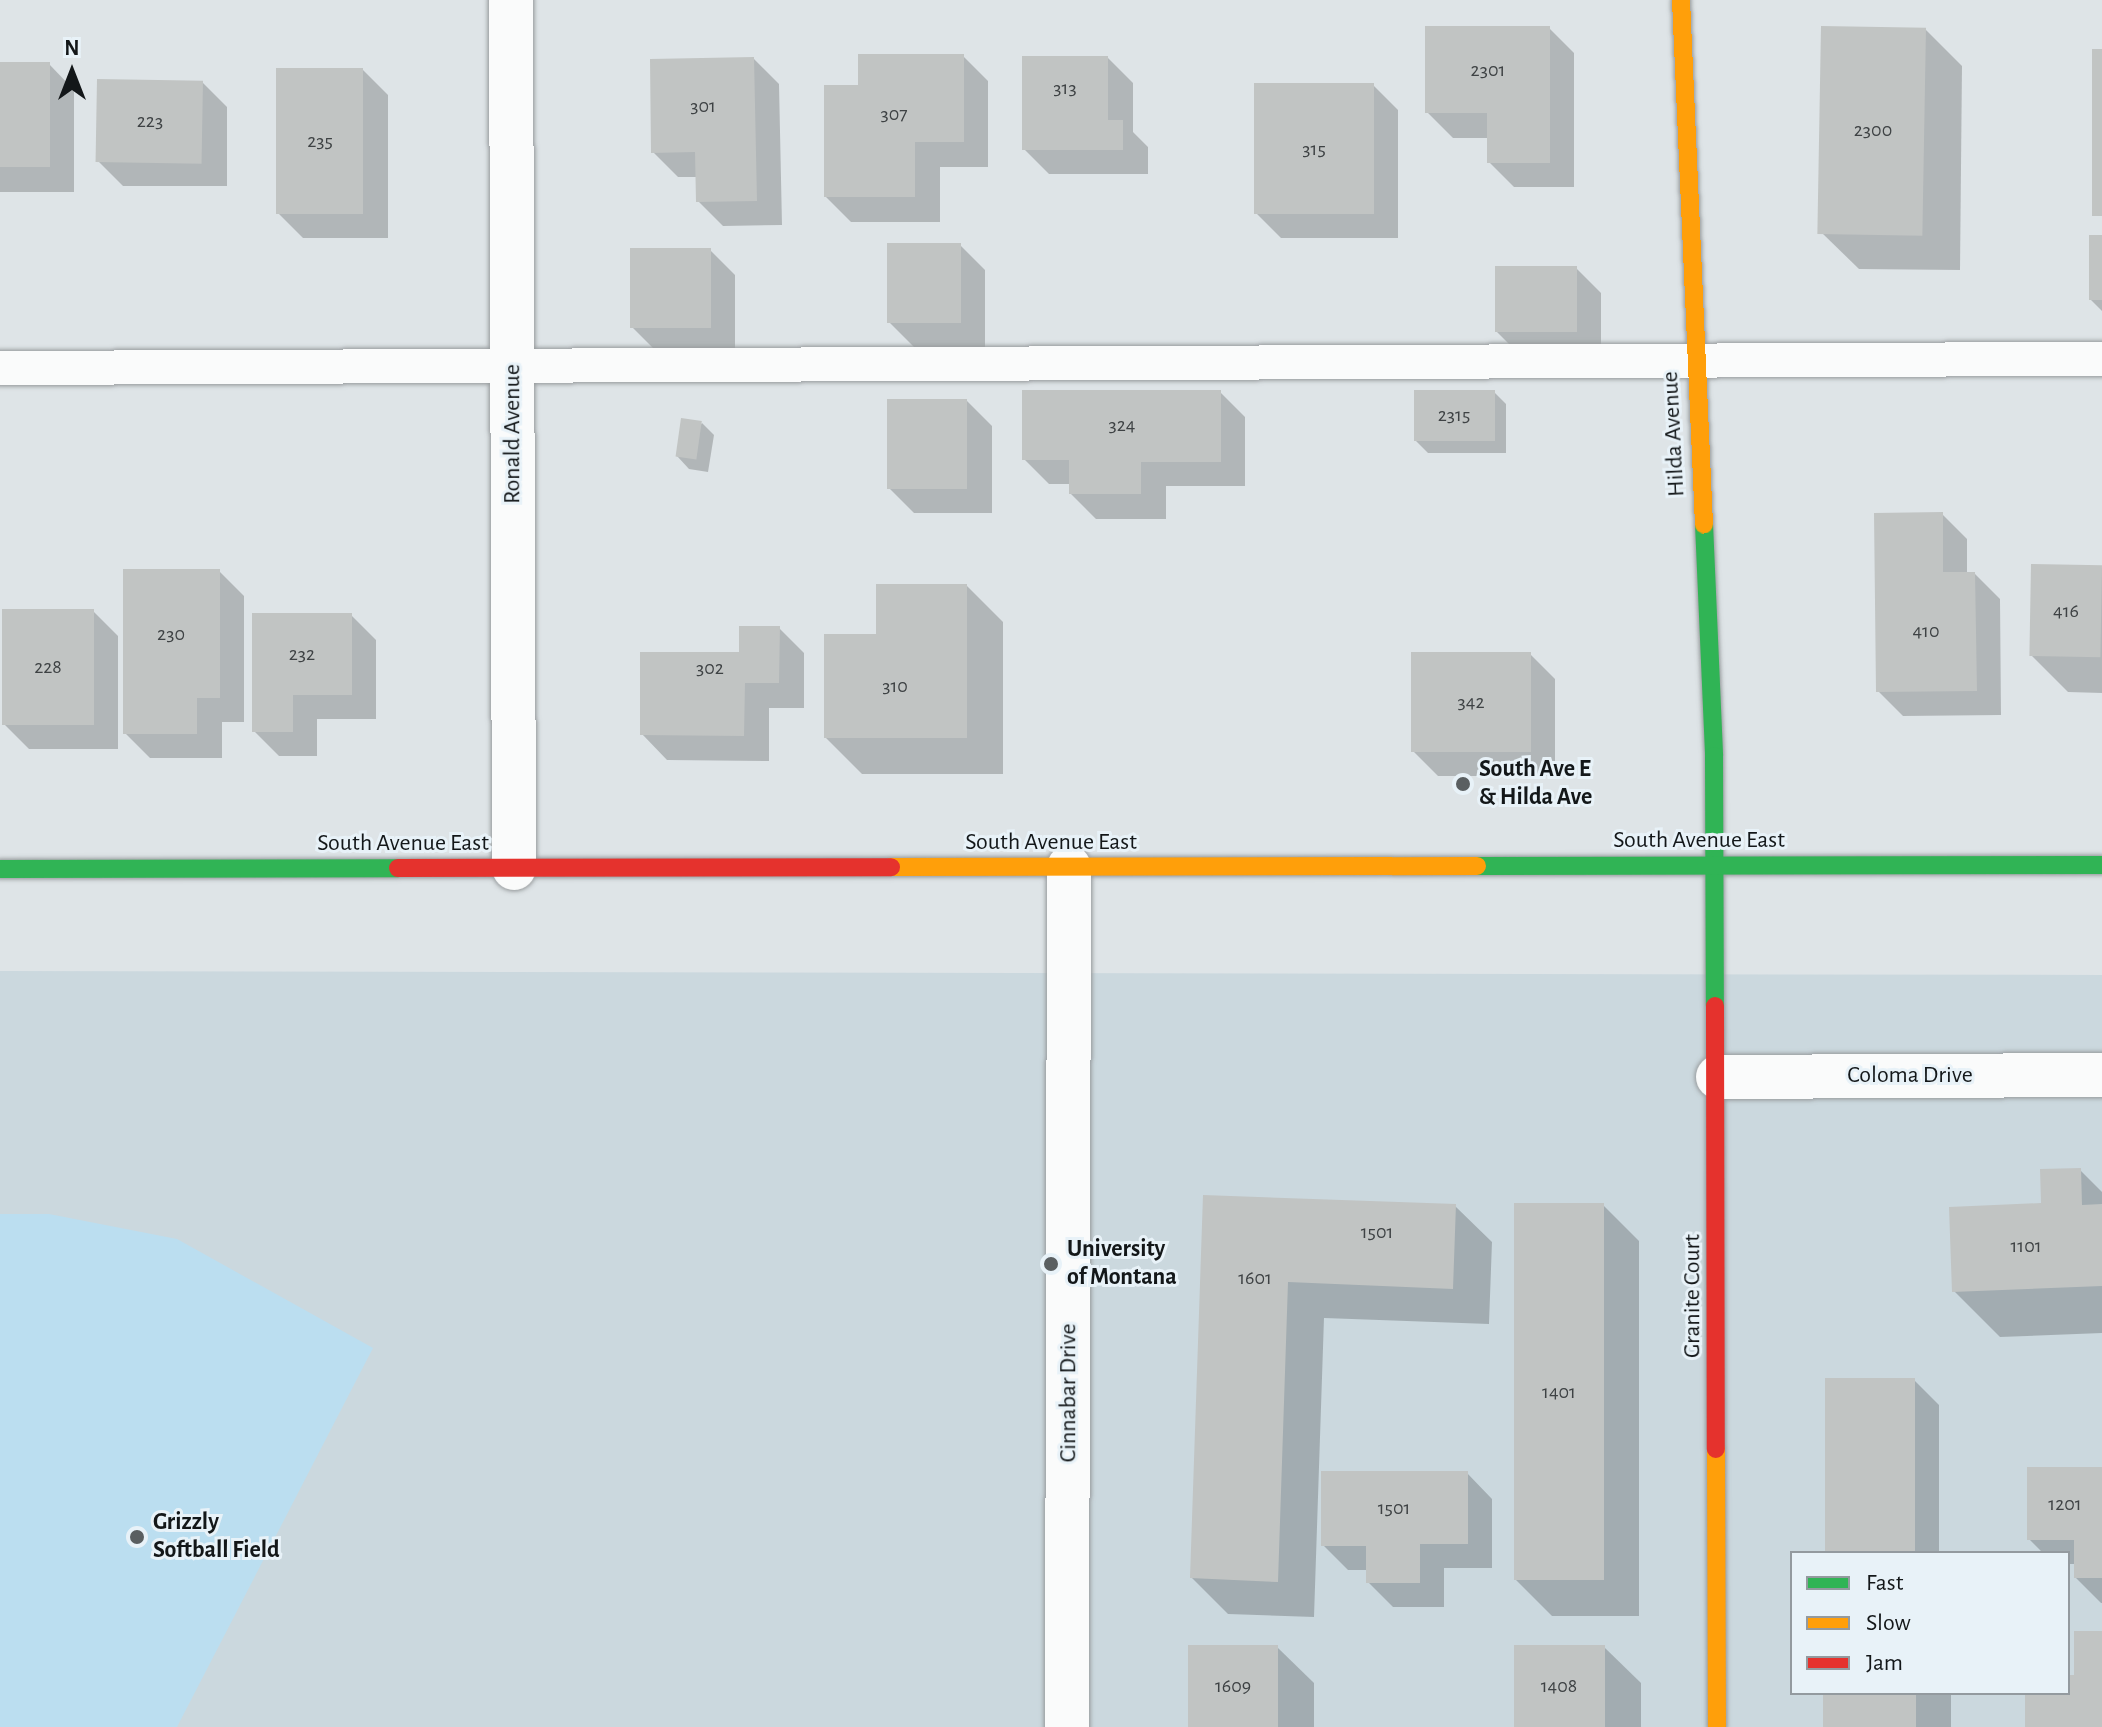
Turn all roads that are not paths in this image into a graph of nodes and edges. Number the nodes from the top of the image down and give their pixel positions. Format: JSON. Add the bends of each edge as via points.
{"nodes":[{"id":1,"x":511,"y":0,"type":"edge"},
{"id":2,"x":1681,"y":0,"type":"edge"},
{"id":3,"x":2102,"y":359,"type":"edge"},
{"id":4,"x":1695,"y":365,"type":"junction"},
{"id":5,"x":512,"y":367,"type":"junction"},
{"id":6,"x":0,"y":368,"type":"edge"},
{"id":7,"x":1714,"y":865,"type":"junction"},
{"id":8,"x":2102,"y":865,"type":"edge"},
{"id":9,"x":1069,"y":867,"type":"junction"},
{"id":10,"x":514,"y":868,"type":"junction"},
{"id":11,"x":0,"y":869,"type":"edge"},
{"id":12,"x":2102,"y":1075,"type":"edge"},
{"id":13,"x":1718,"y":1077,"type":"junction"},
{"id":14,"x":1067,"y":1727,"type":"edge"},
{"id":15,"x":1717,"y":1727,"type":"edge"}],
"edges":[{"from":1,"to":5,"type":"street","name":"Ronald Avenue"},
{"from":2,"to":4,"type":"street","name":"Hilda Avenue"},
{"from":3,"to":4,"type":"lane","via":[[1760,359]]},
{"from":4,"to":5,"type":"lane","via":[[1614,360]]},
{"from":4,"to":7,"type":"street","name":"Hilda Avenue","via":[[1714,756]]},
{"from":5,"to":6,"type":"lane"},
{"from":5,"to":10,"type":"street","name":"Ronald Avenue"},
{"from":7,"to":8,"type":"street","name":"South Avenue East"},
{"from":7,"to":9,"type":"street","name":"South Avenue East"},
{"from":7,"to":13,"type":"street","name":"Granite Court"},
{"from":9,"to":10,"type":"street","name":"South Avenue East"},
{"from":9,"to":14,"type":"street","name":"Cinnabar Drive"},
{"from":10,"to":11,"type":"street","name":"South Avenue East"},
{"from":12,"to":13,"type":"street","name":"Coloma Drive"},
{"from":13,"to":15,"type":"street","name":"Granite Court"}]}
